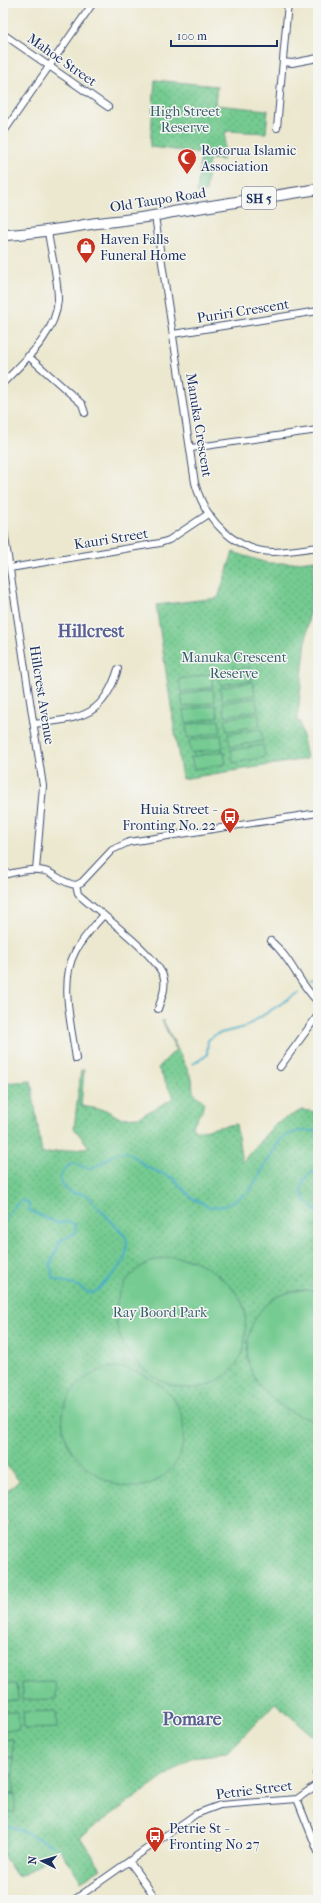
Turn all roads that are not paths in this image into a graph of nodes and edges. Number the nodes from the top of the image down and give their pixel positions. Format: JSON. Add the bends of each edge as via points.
{"nodes":[{"id":1,"x":93,"y":3,"type":"edge"},
{"id":2,"x":288,"y":3,"type":"edge"},
{"id":3,"x":3,"y":34,"type":"edge"},
{"id":4,"x":318,"y":58,"type":"edge"},
{"id":5,"x":283,"y":62,"type":"junction"},
{"id":6,"x":50,"y":66,"type":"junction"},
{"id":7,"x":108,"y":107,"type":"dead end"},
{"id":8,"x":277,"y":128,"type":"dead end"},
{"id":9,"x":3,"y":133,"type":"edge"},
{"id":10,"x":318,"y":189,"type":"edge"},
{"id":11,"x":155,"y":216,"type":"junction"},
{"id":12,"x":48,"y":232,"type":"junction"},
{"id":13,"x":3,"y":235,"type":"edge"},
{"id":14,"x":318,"y":311,"type":"edge"},
{"id":15,"x":173,"y":334,"type":"junction"},
{"id":16,"x":28,"y":356,"type":"junction"},
{"id":17,"x":3,"y":383,"type":"edge"},
{"id":18,"x":85,"y":413,"type":"dead end"},
{"id":19,"x":318,"y":430,"type":"edge"},
{"id":20,"x":191,"y":448,"type":"junction"},
{"id":21,"x":208,"y":514,"type":"junction"},
{"id":22,"x":3,"y":524,"type":"edge"},
{"id":23,"x":318,"y":547,"type":"edge"},
{"id":24,"x":10,"y":568,"type":"junction"},
{"id":25,"x":118,"y":669,"type":"dead end"},
{"id":26,"x":34,"y":724,"type":"junction"},
{"id":27,"x":318,"y":813,"type":"edge"},
{"id":28,"x":36,"y":870,"type":"junction"},
{"id":29,"x":3,"y":875,"type":"edge"},
{"id":30,"x":76,"y":885,"type":"junction"},
{"id":31,"x":103,"y":916,"type":"junction"},
{"id":32,"x":271,"y":940,"type":"dead end"},
{"id":33,"x":318,"y":1002,"type":"edge"},
{"id":34,"x":158,"y":1009,"type":"dead end"},
{"id":35,"x":318,"y":1015,"type":"edge"},
{"id":36,"x":76,"y":1059,"type":"dead end"},
{"id":37,"x":280,"y":1067,"type":"dead end"},
{"id":38,"x":318,"y":1784,"type":"edge"},
{"id":39,"x":297,"y":1799,"type":"junction"},
{"id":40,"x":318,"y":1852,"type":"edge"},
{"id":41,"x":129,"y":1862,"type":"junction"},
{"id":42,"x":74,"y":1900,"type":"edge"},
{"id":43,"x":157,"y":1900,"type":"edge"}],
"edges":[{"from":1,"to":6,"type":"street"},
{"from":2,"to":5,"type":"street"},
{"from":3,"to":6,"type":"street","name":"Mahoe Street"},
{"from":4,"to":5,"type":"street","via":[[292,63]]},
{"from":5,"to":8,"type":"street"},
{"from":6,"to":7,"type":"street","name":"Mahoe Street"},
{"from":6,"to":9,"type":"street"},
{"from":10,"to":11,"type":"highway","name":"Old Taupo Road","number":"SH 5"},
{"from":11,"to":12,"type":"highway","name":"Old Taupo Road","number":"SH 5"},
{"from":11,"to":15,"type":"street","name":"Manuka Crescent"},
{"from":12,"to":13,"type":"highway","name":"Old Taupo Road","number":"SH 5"},
{"from":12,"to":16,"type":"street","via":[[57,288],[57,309],[48,330]]},
{"from":14,"to":15,"type":"street","name":"Puriri Crescent"},
{"from":15,"to":20,"type":"street","name":"Manuka Crescent"},
{"from":16,"to":17,"type":"street"},
{"from":16,"to":18,"type":"street","via":[[82,404]]},
{"from":19,"to":20,"type":"street"},
{"from":20,"to":21,"type":"street","name":"Manuka Crescent","via":[[198,494]]},
{"from":21,"to":23,"type":"street","name":"Manuka Crescent","via":[[231,538],[253,548],[283,552]]},
{"from":21,"to":24,"type":"street","name":"Kauri Street","via":[[169,540],[160,543]]},
{"from":22,"to":24,"type":"street","name":"Hillcrest Avenue"},
{"from":24,"to":26,"type":"street","name":"Hillcrest Avenue"},
{"from":25,"to":26,"type":"street","via":[[110,691],[96,708],[77,717]]},
{"from":26,"to":28,"type":"street","name":"Hillcrest Avenue","via":[[43,786]]},
{"from":27,"to":30,"type":"street","via":[[129,842],[112,850],[82,882]]},
{"from":28,"to":29,"type":"street"},
{"from":28,"to":30,"type":"street","via":[[51,873],[65,882]]},
{"from":30,"to":31,"type":"street","via":[[78,893]]},
{"from":31,"to":34,"type":"street","via":[[147,953],[162,970],[165,987]]},
{"from":31,"to":36,"type":"street","via":[[80,944],[69,967],[67,993]]},
{"from":32,"to":33,"type":"street","via":[[282,950],[306,990]]},
{"from":35,"to":37,"type":"street"},
{"from":38,"to":39,"type":"street","name":"Petrie Street"},
{"from":39,"to":40,"type":"street"},
{"from":39,"to":41,"type":"street","name":"Petrie Street","via":[[208,1808]]},
{"from":41,"to":42,"type":"street","name":"Petrie Street"},
{"from":41,"to":43,"type":"street"}]}
